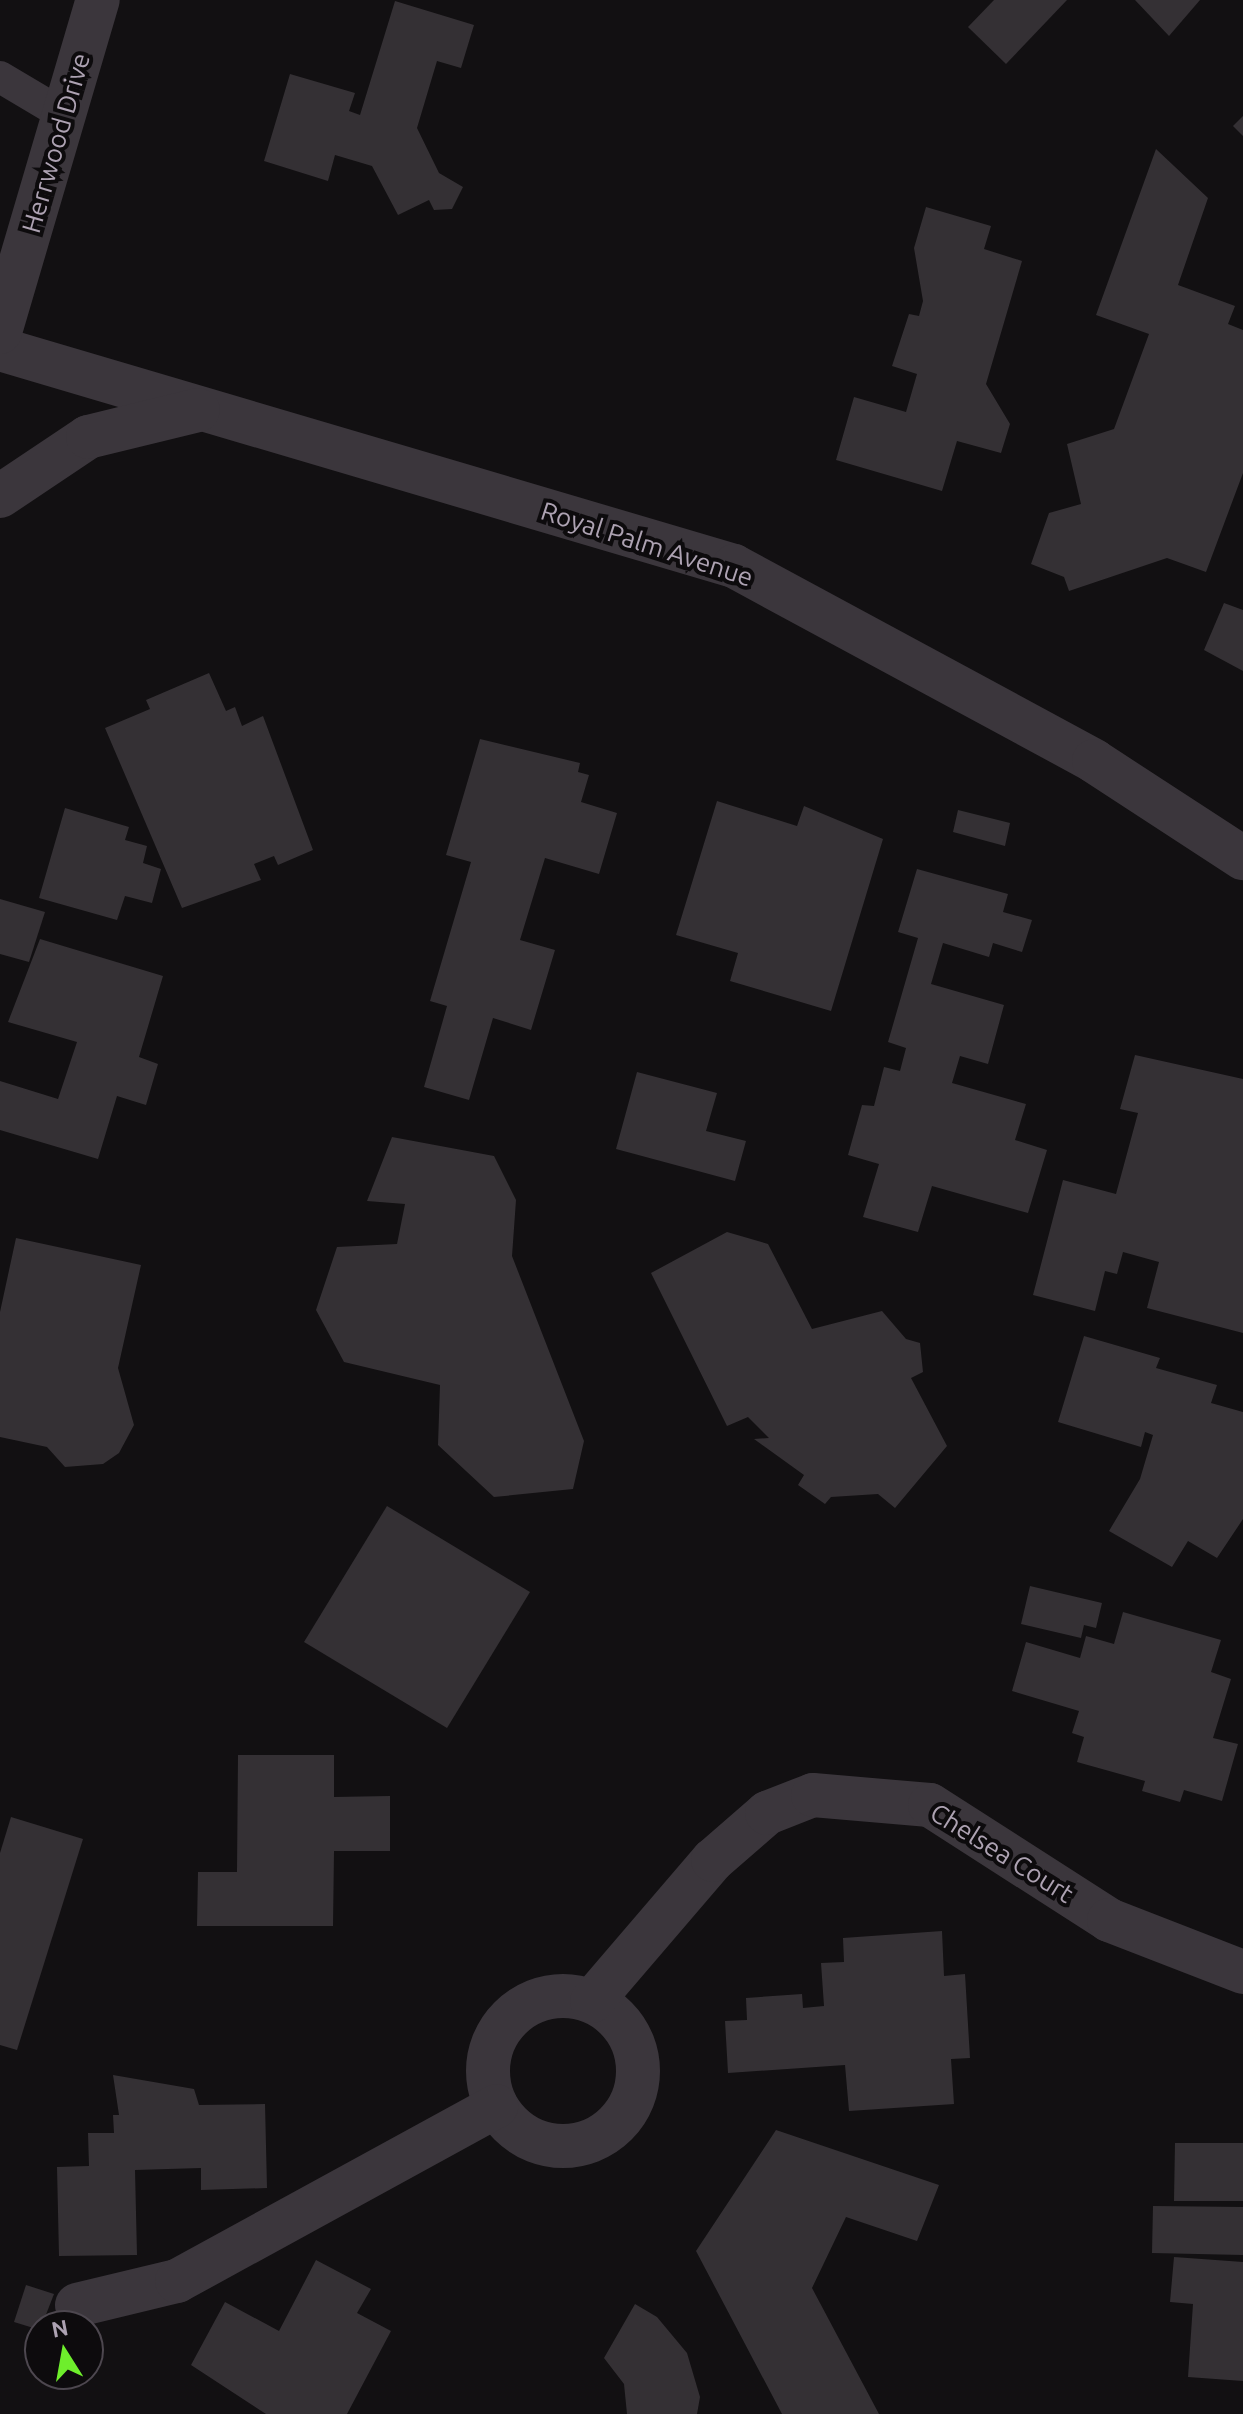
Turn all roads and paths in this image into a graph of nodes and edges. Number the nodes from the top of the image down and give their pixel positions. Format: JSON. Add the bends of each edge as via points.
{"nodes":[{"id":1,"x":98,"y":0,"type":"edge"},
{"id":2,"x":0,"y":77,"type":"edge"},
{"id":3,"x":64,"y":115,"type":"junction"},
{"id":4,"x":0,"y":332,"type":"edge"},
{"id":5,"x":0,"y":349,"type":"edge"},
{"id":6,"x":198,"y":410,"type":"junction"},
{"id":7,"x":0,"y":496,"type":"edge"},
{"id":8,"x":1243,"y":858,"type":"edge"},
{"id":9,"x":1243,"y":1972,"type":"edge"},
{"id":10,"x":592,"y":2001,"type":"junction"},
{"id":11,"x":496,"y":2106,"type":"junction"},
{"id":12,"x":77,"y":2305,"type":"dead end"}],
"edges":[{"from":1,"to":3,"type":"street","name":"Herrwood Drive"},
{"from":2,"to":3,"type":"lane"},
{"from":3,"to":4,"type":"street","name":"Herrwood Drive"},
{"from":5,"to":6,"type":"street","name":"Royal Palm Avenue"},
{"from":6,"to":7,"type":"street","via":[[88,437]]},
{"from":6,"to":8,"type":"street","name":"Royal Palm Avenue","via":[[734,566],[1094,761]]},
{"from":9,"to":10,"type":"street","name":"Chelsea Court","via":[[1109,1920],[930,1805],[813,1795],[767,1813],[713,1860]]},
{"from":10,"to":11,"type":"street","via":[[541,1999],[517,2011],[489,2055]]},
{"from":10,"to":11,"type":"street","via":[[615,2015],[638,2061],[638,2087],[610,2132],[586,2144],[535,2141]]},
{"from":11,"to":12,"type":"street","via":[[177,2281]]}]}
